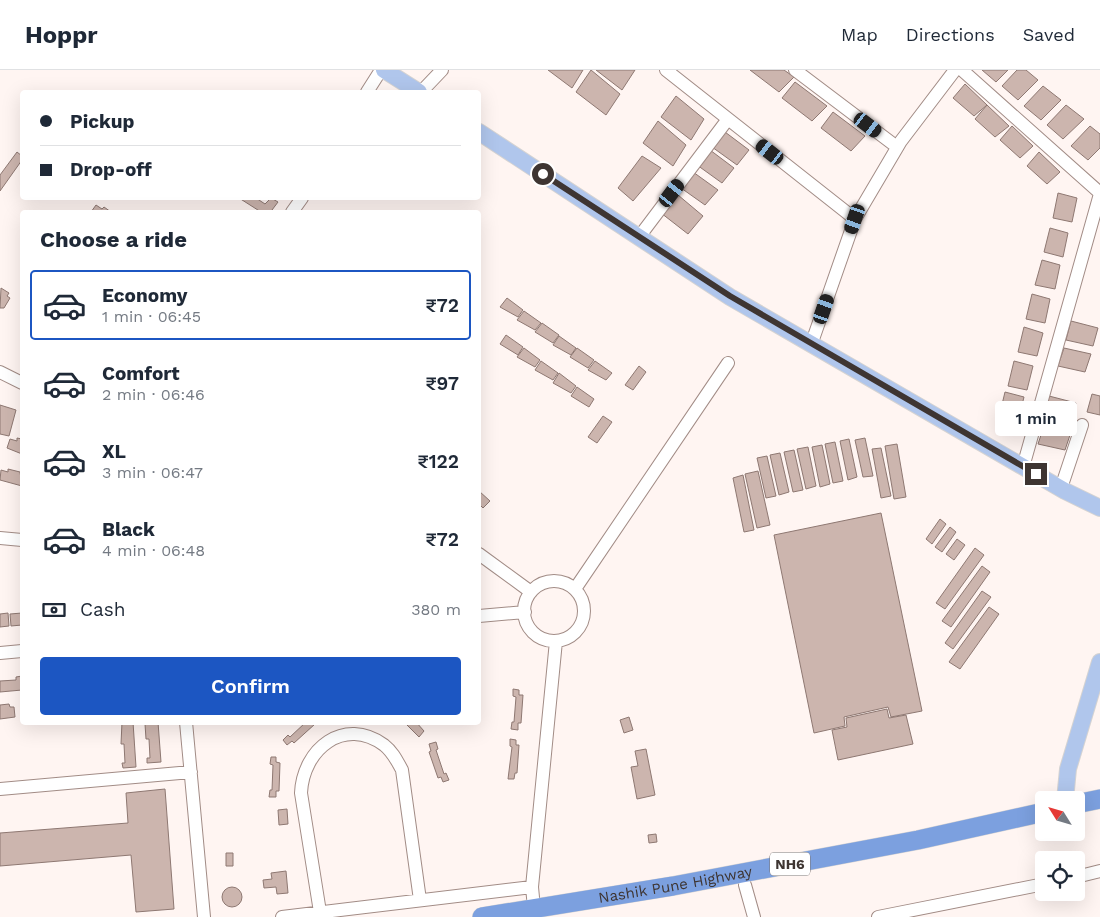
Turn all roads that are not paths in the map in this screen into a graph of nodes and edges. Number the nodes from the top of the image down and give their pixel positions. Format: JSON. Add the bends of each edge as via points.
{"nodes":[{"id":1,"x":383,"y":70,"type":"edge"},
{"id":2,"x":442,"y":70,"type":"edge"},
{"id":3,"x":666,"y":70,"type":"edge"},
{"id":4,"x":795,"y":70,"type":"edge"},
{"id":5,"x":955,"y":70,"type":"edge"},
{"id":6,"x":962,"y":70,"type":"edge"},
{"id":7,"x":368,"y":90,"type":"edge"},
{"id":8,"x":417,"y":90,"type":"edge"},
{"id":9,"x":422,"y":90,"type":"edge"},
{"id":10,"x":728,"y":119,"type":"junction"},
{"id":11,"x":481,"y":133,"type":"edge"},
{"id":12,"x":897,"y":147,"type":"junction"},
{"id":13,"x":1100,"y":194,"type":"edge"},
{"id":14,"x":855,"y":219,"type":"junction"},
{"id":15,"x":639,"y":237,"type":"junction"},
{"id":16,"x":811,"y":345,"type":"junction"},
{"id":17,"x":728,"y":363,"type":"dead end"},
{"id":18,"x":0,"y":372,"type":"edge"},
{"id":19,"x":20,"y":382,"type":"edge"},
{"id":20,"x":1082,"y":425,"type":"dead end"},
{"id":21,"x":1024,"y":467,"type":"junction"},
{"id":22,"x":1061,"y":488,"type":"junction"},
{"id":23,"x":1100,"y":508,"type":"edge"},
{"id":24,"x":0,"y":538,"type":"edge"},
{"id":25,"x":20,"y":540,"type":"edge"},
{"id":26,"x":481,"y":555,"type":"edge"},
{"id":27,"x":575,"y":589,"type":"junction"},
{"id":28,"x":531,"y":592,"type":"junction"},
{"id":29,"x":525,"y":612,"type":"junction"},
{"id":30,"x":481,"y":616,"type":"edge"},
{"id":31,"x":556,"y":641,"type":"junction"},
{"id":32,"x":20,"y":651,"type":"edge"},
{"id":33,"x":0,"y":653,"type":"edge"},
{"id":34,"x":1100,"y":662,"type":"edge"},
{"id":35,"x":186,"y":725,"type":"edge"},
{"id":36,"x":190,"y":772,"type":"junction"},
{"id":37,"x":0,"y":789,"type":"edge"},
{"id":38,"x":1066,"y":791,"type":"edge"},
{"id":39,"x":1100,"y":799,"type":"edge"},
{"id":40,"x":1085,"y":802,"type":"edge"},
{"id":41,"x":1100,"y":810,"type":"edge"},
{"id":42,"x":1035,"y":814,"type":"edge"},
{"id":43,"x":1085,"y":814,"type":"edge"},
{"id":44,"x":1035,"y":825,"type":"edge"},
{"id":45,"x":1100,"y":872,"type":"edge"},
{"id":46,"x":1085,"y":875,"type":"edge"},
{"id":47,"x":745,"y":885,"type":"junction"},
{"id":48,"x":1035,"y":886,"type":"edge"},
{"id":49,"x":532,"y":887,"type":"junction"},
{"id":50,"x":420,"y":900,"type":"junction"},
{"id":51,"x":534,"y":908,"type":"junction"},
{"id":52,"x":320,"y":912,"type":"junction"},
{"id":53,"x":204,"y":917,"type":"edge"},
{"id":54,"x":282,"y":917,"type":"edge"},
{"id":55,"x":482,"y":917,"type":"edge"},
{"id":56,"x":560,"y":917,"type":"edge"},
{"id":57,"x":754,"y":917,"type":"edge"},
{"id":58,"x":878,"y":917,"type":"edge"}],
"edges":[{"from":1,"to":7,"type":"street"},
{"from":1,"to":8,"type":"main road"},
{"from":2,"to":9,"type":"street"},
{"from":3,"to":10,"type":"street"},
{"from":4,"to":12,"type":"street"},
{"from":5,"to":12,"type":"street"},
{"from":6,"to":13,"type":"street"},
{"from":10,"to":14,"type":"street"},
{"from":10,"to":15,"type":"street"},
{"from":11,"to":15,"type":"main road"},
{"from":12,"to":14,"type":"street"},
{"from":13,"to":21,"type":"street"},
{"from":14,"to":16,"type":"street"},
{"from":15,"to":16,"type":"main road"},
{"from":16,"to":21,"type":"main road"},
{"from":17,"to":27,"type":"street"},
{"from":18,"to":19,"type":"street"},
{"from":20,"to":22,"type":"street"},
{"from":21,"to":22,"type":"main road"},
{"from":22,"to":23,"type":"main road"},
{"from":24,"to":25,"type":"street"},
{"from":26,"to":28,"type":"street"},
{"from":27,"to":28,"type":"street","via":[[562,581],[549,581]]},
{"from":27,"to":31,"type":"street","via":[[584,604],[583,619],[576,632]]},
{"from":28,"to":29,"type":"street"},
{"from":29,"to":30,"type":"street"},
{"from":29,"to":31,"type":"street","via":[[530,629],[536,635]]},
{"from":31,"to":49,"type":"street"},
{"from":32,"to":33,"type":"street"},
{"from":34,"to":38,"type":"main road","via":[[1068,769]]},
{"from":35,"to":36,"type":"street"},
{"from":36,"to":37,"type":"street"},
{"from":36,"to":53,"type":"street"},
{"from":39,"to":40,"type":"highway"},
{"from":41,"to":43,"type":"highway"},
{"from":42,"to":51,"type":"highway","name":"Nashik Pune Highway","number":"NH6","via":[[918,840],[673,886]]},
{"from":44,"to":47,"type":"highway","name":"Nashik Pune Highway"},
{"from":45,"to":46,"type":"street"},
{"from":47,"to":56,"type":"highway","name":"Nashik Pune Highway"},
{"from":47,"to":57,"type":"street"},
{"from":48,"to":58,"type":"street"},
{"from":49,"to":50,"type":"street"},
{"from":49,"to":51,"type":"street"},
{"from":50,"to":52,"type":"street"},
{"from":50,"to":52,"type":"street","via":[[402,770],[394,754],[376,740],[354,735],[338,737],[318,748],[308,761],[302,778],[301,793]]},
{"from":51,"to":55,"type":"highway","name":"Nashik Pune Highway"},
{"from":52,"to":54,"type":"street"}]}
